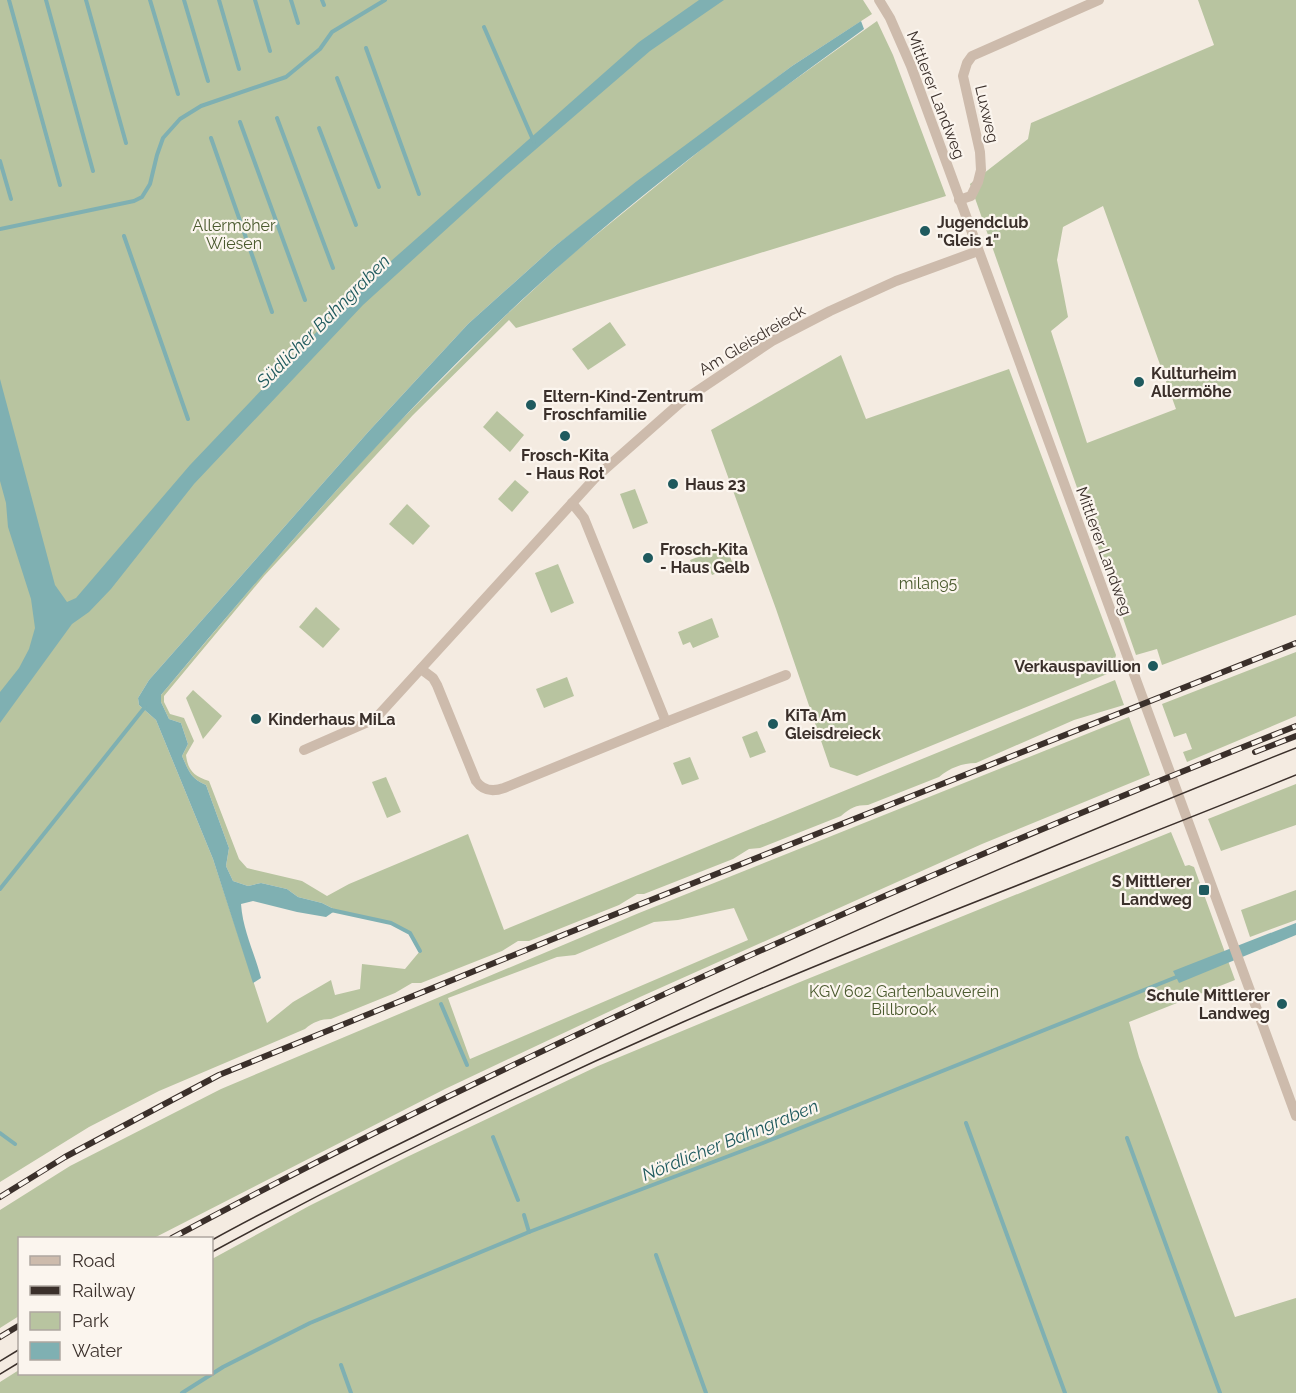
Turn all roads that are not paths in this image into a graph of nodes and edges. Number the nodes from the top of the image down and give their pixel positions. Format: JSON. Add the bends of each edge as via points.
{"nodes":[{"id":1,"x":879,"y":0,"type":"edge"},
{"id":2,"x":1099,"y":0,"type":"edge"},
{"id":3,"x":959,"y":200,"type":"junction"},
{"id":4,"x":978,"y":251,"type":"junction"},
{"id":5,"x":572,"y":503,"type":"junction"},
{"id":6,"x":421,"y":669,"type":"junction"},
{"id":7,"x":786,"y":675,"type":"dead end"},
{"id":8,"x":666,"y":722,"type":"junction"},
{"id":9,"x":304,"y":750,"type":"dead end"},
{"id":10,"x":1296,"y":1116,"type":"edge"}],
"edges":[{"from":1,"to":3,"type":"street","name":"Mittlerer Landweg","via":[[911,66]]},
{"from":2,"to":3,"type":"street","name":"Luxweg","via":[[972,56],[967,63],[963,76],[981,170],[971,196]]},
{"from":3,"to":4,"type":"street","name":"Mittlerer Landweg"},
{"from":4,"to":5,"type":"street","name":"Am Gleisdreieck","via":[[861,296],[772,341],[681,402],[615,459]]},
{"from":4,"to":10,"type":"street","name":"Mittlerer Landweg"},
{"from":5,"to":6,"type":"street","name":"Am Gleisdreieck"},
{"from":5,"to":8,"type":"street","via":[[584,518]]},
{"from":6,"to":8,"type":"street","via":[[435,681],[476,781],[489,790],[504,788]]},
{"from":6,"to":9,"type":"street","name":"Am Gleisdreieck","via":[[375,719]]},
{"from":7,"to":8,"type":"street"}]}
